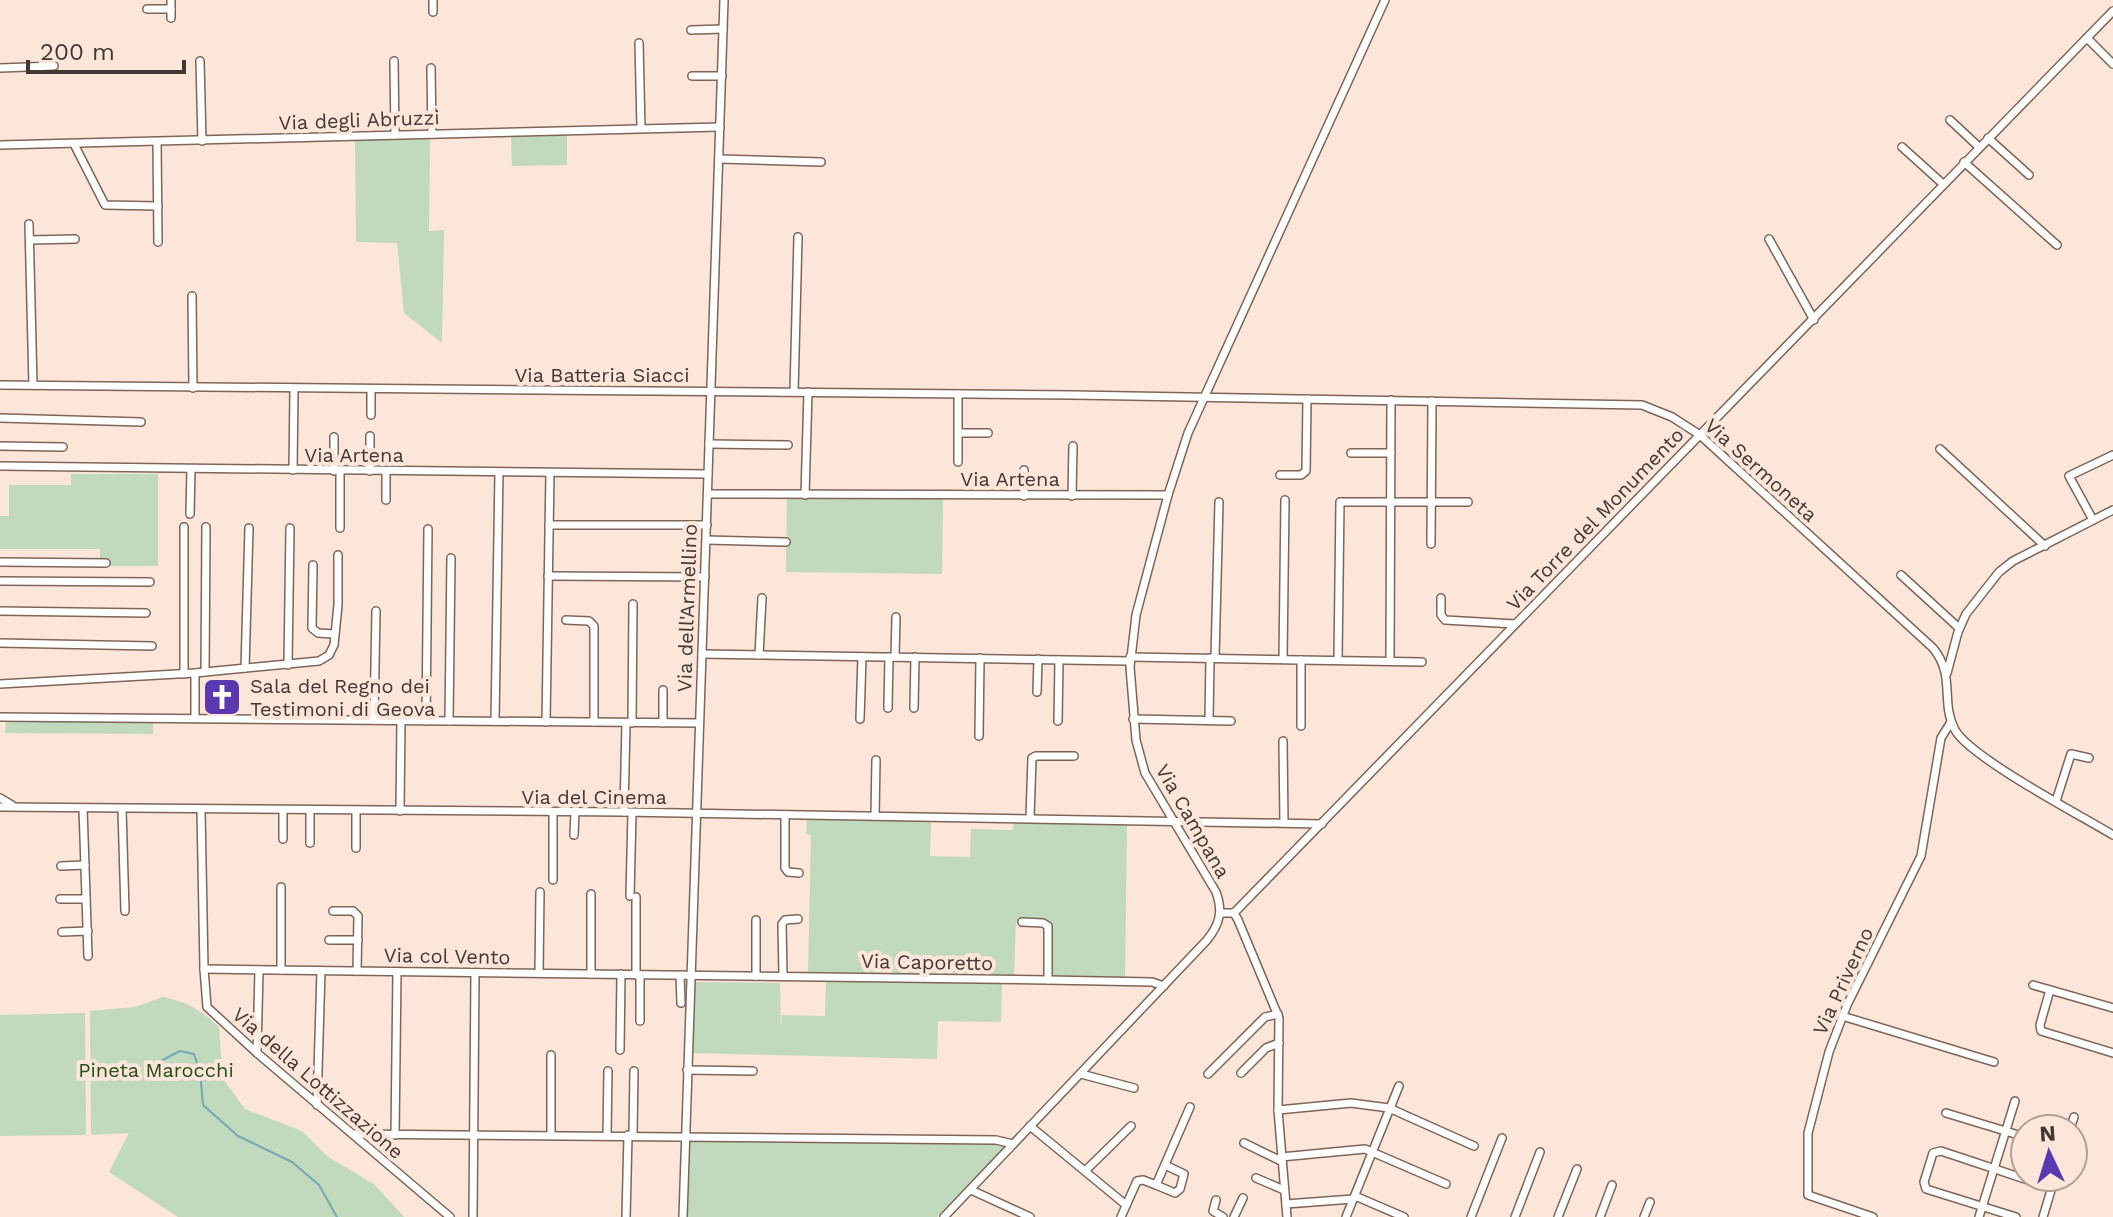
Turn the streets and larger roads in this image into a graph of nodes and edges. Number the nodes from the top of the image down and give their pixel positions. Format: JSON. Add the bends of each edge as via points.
{"nodes":[{"id":1,"x":433,"y":0,"type":"edge"},
{"id":2,"x":724,"y":0,"type":"edge"},
{"id":3,"x":1385,"y":0,"type":"edge"},
{"id":4,"x":171,"y":4,"type":"edge"},
{"id":5,"x":147,"y":9,"type":"dead end"},
{"id":6,"x":2113,"y":11,"type":"edge"},
{"id":7,"x":433,"y":12,"type":"dead end"},
{"id":8,"x":171,"y":18,"type":"dead end"},
{"id":9,"x":723,"y":29,"type":"junction"},
{"id":10,"x":691,"y":30,"type":"dead end"},
{"id":11,"x":2087,"y":38,"type":"junction"},
{"id":12,"x":639,"y":43,"type":"dead end"},
{"id":13,"x":200,"y":61,"type":"dead end"},
{"id":14,"x":394,"y":61,"type":"dead end"},
{"id":15,"x":2113,"y":64,"type":"edge"},
{"id":16,"x":54,"y":66,"type":"dead end"},
{"id":17,"x":0,"y":68,"type":"edge"},
{"id":18,"x":431,"y":68,"type":"dead end"},
{"id":19,"x":692,"y":76,"type":"dead end"},
{"id":20,"x":722,"y":76,"type":"junction"},
{"id":21,"x":1950,"y":120,"type":"dead end"},
{"id":22,"x":720,"y":127,"type":"junction"},
{"id":23,"x":641,"y":128,"type":"junction"},
{"id":24,"x":432,"y":134,"type":"junction"},
{"id":25,"x":395,"y":135,"type":"junction"},
{"id":26,"x":1988,"y":138,"type":"junction"},
{"id":27,"x":202,"y":141,"type":"junction"},
{"id":28,"x":157,"y":142,"type":"junction"},
{"id":29,"x":74,"y":144,"type":"junction"},
{"id":30,"x":0,"y":145,"type":"edge"},
{"id":31,"x":1902,"y":147,"type":"dead end"},
{"id":32,"x":1979,"y":147,"type":"junction"},
{"id":33,"x":719,"y":159,"type":"junction"},
{"id":34,"x":821,"y":162,"type":"dead end"},
{"id":35,"x":1964,"y":162,"type":"junction"},
{"id":36,"x":2029,"y":175,"type":"dead end"},
{"id":37,"x":1943,"y":184,"type":"junction"},
{"id":38,"x":158,"y":206,"type":"junction"},
{"id":39,"x":29,"y":224,"type":"dead end"},
{"id":40,"x":798,"y":237,"type":"dead end"},
{"id":41,"x":75,"y":239,"type":"dead end"},
{"id":42,"x":1769,"y":239,"type":"dead end"},
{"id":43,"x":30,"y":240,"type":"junction"},
{"id":44,"x":158,"y":242,"type":"dead end"},
{"id":45,"x":2057,"y":245,"type":"dead end"},
{"id":46,"x":192,"y":296,"type":"dead end"},
{"id":47,"x":1814,"y":320,"type":"junction"},
{"id":48,"x":0,"y":385,"type":"edge"},
{"id":49,"x":33,"y":385,"type":"junction"},
{"id":50,"x":193,"y":388,"type":"junction"},
{"id":51,"x":294,"y":389,"type":"junction"},
{"id":52,"x":371,"y":390,"type":"junction"},
{"id":53,"x":710,"y":392,"type":"junction"},
{"id":54,"x":794,"y":392,"type":"junction"},
{"id":55,"x":808,"y":392,"type":"junction"},
{"id":56,"x":958,"y":394,"type":"junction"},
{"id":57,"x":1204,"y":397,"type":"junction"},
{"id":58,"x":1307,"y":399,"type":"junction"},
{"id":59,"x":1391,"y":400,"type":"junction"},
{"id":60,"x":1432,"y":401,"type":"junction"},
{"id":61,"x":371,"y":415,"type":"dead end"},
{"id":62,"x":0,"y":418,"type":"edge"},
{"id":63,"x":141,"y":422,"type":"dead end"},
{"id":64,"x":959,"y":433,"type":"junction"},
{"id":65,"x":988,"y":433,"type":"dead end"},
{"id":66,"x":1700,"y":435,"type":"junction"},
{"id":67,"x":370,"y":436,"type":"dead end"},
{"id":68,"x":334,"y":437,"type":"dead end"},
{"id":69,"x":709,"y":444,"type":"junction"},
{"id":70,"x":788,"y":445,"type":"dead end"},
{"id":71,"x":0,"y":446,"type":"edge"},
{"id":72,"x":1073,"y":446,"type":"dead end"},
{"id":73,"x":63,"y":447,"type":"dead end"},
{"id":74,"x":1940,"y":449,"type":"dead end"},
{"id":75,"x":1351,"y":453,"type":"dead end"},
{"id":76,"x":1391,"y":453,"type":"junction"},
{"id":77,"x":2113,"y":455,"type":"edge"},
{"id":78,"x":958,"y":462,"type":"dead end"},
{"id":79,"x":0,"y":466,"type":"edge"},
{"id":80,"x":191,"y":469,"type":"junction"},
{"id":81,"x":293,"y":470,"type":"junction"},
{"id":82,"x":1024,"y":470,"type":"dead end"},
{"id":83,"x":337,"y":471,"type":"junction"},
{"id":84,"x":370,"y":471,"type":"junction"},
{"id":85,"x":386,"y":471,"type":"junction"},
{"id":86,"x":499,"y":472,"type":"junction"},
{"id":87,"x":550,"y":473,"type":"junction"},
{"id":88,"x":708,"y":474,"type":"junction"},
{"id":89,"x":1280,"y":475,"type":"dead end"},
{"id":90,"x":708,"y":494,"type":"junction"},
{"id":91,"x":805,"y":495,"type":"junction"},
{"id":92,"x":1168,"y":495,"type":"junction"},
{"id":93,"x":1024,"y":496,"type":"junction"},
{"id":94,"x":1072,"y":496,"type":"junction"},
{"id":95,"x":386,"y":500,"type":"dead end"},
{"id":96,"x":1285,"y":500,"type":"dead end"},
{"id":97,"x":1390,"y":501,"type":"junction"},
{"id":98,"x":1431,"y":501,"type":"junction"},
{"id":99,"x":1219,"y":502,"type":"dead end"},
{"id":100,"x":1468,"y":502,"type":"dead end"},
{"id":101,"x":2113,"y":510,"type":"edge"},
{"id":102,"x":190,"y":514,"type":"dead end"},
{"id":103,"x":2093,"y":520,"type":"junction"},
{"id":104,"x":549,"y":525,"type":"junction"},
{"id":105,"x":707,"y":525,"type":"junction"},
{"id":106,"x":184,"y":527,"type":"dead end"},
{"id":107,"x":206,"y":527,"type":"dead end"},
{"id":108,"x":249,"y":528,"type":"dead end"},
{"id":109,"x":290,"y":528,"type":"dead end"},
{"id":110,"x":340,"y":528,"type":"dead end"},
{"id":111,"x":428,"y":529,"type":"dead end"},
{"id":112,"x":707,"y":540,"type":"junction"},
{"id":113,"x":786,"y":542,"type":"dead end"},
{"id":114,"x":1431,"y":544,"type":"dead end"},
{"id":115,"x":2045,"y":546,"type":"junction"},
{"id":116,"x":338,"y":555,"type":"dead end"},
{"id":117,"x":451,"y":558,"type":"dead end"},
{"id":118,"x":0,"y":562,"type":"edge"},
{"id":119,"x":106,"y":563,"type":"dead end"},
{"id":120,"x":313,"y":565,"type":"dead end"},
{"id":121,"x":1901,"y":575,"type":"dead end"},
{"id":122,"x":548,"y":576,"type":"junction"},
{"id":123,"x":705,"y":577,"type":"junction"},
{"id":124,"x":0,"y":581,"type":"edge"},
{"id":125,"x":150,"y":582,"type":"dead end"},
{"id":126,"x":762,"y":598,"type":"dead end"},
{"id":127,"x":1441,"y":598,"type":"dead end"},
{"id":128,"x":633,"y":604,"type":"dead end"},
{"id":129,"x":0,"y":611,"type":"edge"},
{"id":130,"x":376,"y":611,"type":"dead end"},
{"id":131,"x":146,"y":613,"type":"dead end"},
{"id":132,"x":896,"y":617,"type":"dead end"},
{"id":133,"x":566,"y":620,"type":"dead end"},
{"id":134,"x":1515,"y":624,"type":"junction"},
{"id":135,"x":1959,"y":628,"type":"junction"},
{"id":136,"x":334,"y":634,"type":"junction"},
{"id":137,"x":0,"y":643,"type":"edge"},
{"id":138,"x":152,"y":646,"type":"dead end"},
{"id":139,"x":702,"y":654,"type":"junction"},
{"id":140,"x":759,"y":655,"type":"junction"},
{"id":141,"x":862,"y":657,"type":"junction"},
{"id":142,"x":892,"y":657,"type":"junction"},
{"id":143,"x":915,"y":657,"type":"junction"},
{"id":144,"x":980,"y":658,"type":"junction"},
{"id":145,"x":1212,"y":658,"type":"junction"},
{"id":146,"x":1038,"y":659,"type":"junction"},
{"id":147,"x":1130,"y":659,"type":"junction"},
{"id":148,"x":1283,"y":659,"type":"junction"},
{"id":149,"x":1059,"y":660,"type":"junction"},
{"id":150,"x":1301,"y":660,"type":"junction"},
{"id":151,"x":1338,"y":660,"type":"junction"},
{"id":152,"x":1390,"y":661,"type":"junction"},
{"id":153,"x":1422,"y":662,"type":"dead end"},
{"id":154,"x":288,"y":665,"type":"junction"},
{"id":155,"x":245,"y":668,"type":"junction"},
{"id":156,"x":205,"y":672,"type":"junction"},
{"id":157,"x":195,"y":673,"type":"junction"},
{"id":158,"x":184,"y":674,"type":"junction"},
{"id":159,"x":1947,"y":674,"type":"junction"},
{"id":160,"x":0,"y":684,"type":"edge"},
{"id":161,"x":663,"y":690,"type":"dead end"},
{"id":162,"x":1037,"y":692,"type":"dead end"},
{"id":163,"x":888,"y":708,"type":"dead end"},
{"id":164,"x":914,"y":708,"type":"dead end"},
{"id":165,"x":0,"y":717,"type":"edge"},
{"id":166,"x":195,"y":718,"type":"junction"},
{"id":167,"x":860,"y":719,"type":"dead end"},
{"id":168,"x":1133,"y":719,"type":"junction"},
{"id":169,"x":374,"y":720,"type":"junction"},
{"id":170,"x":401,"y":720,"type":"junction"},
{"id":171,"x":1209,"y":720,"type":"junction"},
{"id":172,"x":426,"y":721,"type":"junction"},
{"id":173,"x":449,"y":721,"type":"junction"},
{"id":174,"x":495,"y":721,"type":"junction"},
{"id":175,"x":1058,"y":721,"type":"dead end"},
{"id":176,"x":1231,"y":721,"type":"dead end"},
{"id":177,"x":546,"y":722,"type":"junction"},
{"id":178,"x":594,"y":722,"type":"junction"},
{"id":179,"x":1951,"y":722,"type":"junction"},
{"id":180,"x":629,"y":723,"type":"junction"},
{"id":181,"x":663,"y":723,"type":"junction"},
{"id":182,"x":699,"y":723,"type":"junction"},
{"id":183,"x":1301,"y":726,"type":"dead end"},
{"id":184,"x":979,"y":736,"type":"dead end"},
{"id":185,"x":1283,"y":741,"type":"dead end"},
{"id":186,"x":1074,"y":756,"type":"dead end"},
{"id":187,"x":2089,"y":758,"type":"dead end"},
{"id":188,"x":876,"y":760,"type":"dead end"},
{"id":189,"x":2056,"y":801,"type":"junction"},
{"id":190,"x":0,"y":802,"type":"edge"},
{"id":191,"x":83,"y":808,"type":"junction"},
{"id":192,"x":122,"y":809,"type":"junction"},
{"id":193,"x":201,"y":810,"type":"junction"},
{"id":194,"x":283,"y":810,"type":"junction"},
{"id":195,"x":310,"y":810,"type":"junction"},
{"id":196,"x":356,"y":811,"type":"junction"},
{"id":197,"x":400,"y":811,"type":"junction"},
{"id":198,"x":553,"y":812,"type":"junction"},
{"id":199,"x":575,"y":812,"type":"junction"},
{"id":200,"x":628,"y":812,"type":"junction"},
{"id":201,"x":697,"y":814,"type":"junction"},
{"id":202,"x":785,"y":815,"type":"junction"},
{"id":203,"x":875,"y":816,"type":"junction"},
{"id":204,"x":1030,"y":818,"type":"junction"},
{"id":205,"x":1172,"y":820,"type":"junction"},
{"id":206,"x":1284,"y":823,"type":"junction"},
{"id":207,"x":1322,"y":824,"type":"junction"},
{"id":208,"x":574,"y":835,"type":"dead end"},
{"id":209,"x":2113,"y":835,"type":"edge"},
{"id":210,"x":283,"y":839,"type":"dead end"},
{"id":211,"x":310,"y":843,"type":"dead end"},
{"id":212,"x":356,"y":848,"type":"dead end"},
{"id":213,"x":85,"y":865,"type":"junction"},
{"id":214,"x":61,"y":866,"type":"dead end"},
{"id":215,"x":799,"y":873,"type":"dead end"},
{"id":216,"x":553,"y":880,"type":"dead end"},
{"id":217,"x":281,"y":887,"type":"dead end"},
{"id":218,"x":540,"y":892,"type":"dead end"},
{"id":219,"x":591,"y":894,"type":"dead end"},
{"id":220,"x":60,"y":899,"type":"dead end"},
{"id":221,"x":86,"y":899,"type":"junction"},
{"id":222,"x":125,"y":911,"type":"dead end"},
{"id":223,"x":333,"y":911,"type":"dead end"},
{"id":224,"x":1221,"y":913,"type":"junction"},
{"id":225,"x":1234,"y":913,"type":"junction"},
{"id":226,"x":798,"y":919,"type":"dead end"},
{"id":227,"x":756,"y":920,"type":"dead end"},
{"id":228,"x":1022,"y":922,"type":"dead end"},
{"id":229,"x":88,"y":931,"type":"junction"},
{"id":230,"x":62,"y":932,"type":"dead end"},
{"id":231,"x":329,"y":940,"type":"dead end"},
{"id":232,"x":358,"y":940,"type":"junction"},
{"id":233,"x":88,"y":956,"type":"dead end"},
{"id":234,"x":204,"y":969,"type":"junction"},
{"id":235,"x":259,"y":970,"type":"junction"},
{"id":236,"x":281,"y":970,"type":"junction"},
{"id":237,"x":321,"y":971,"type":"junction"},
{"id":238,"x":357,"y":971,"type":"junction"},
{"id":239,"x":397,"y":972,"type":"junction"},
{"id":240,"x":475,"y":973,"type":"junction"},
{"id":241,"x":539,"y":973,"type":"junction"},
{"id":242,"x":591,"y":974,"type":"junction"},
{"id":243,"x":621,"y":974,"type":"junction"},
{"id":244,"x":638,"y":975,"type":"junction"},
{"id":245,"x":680,"y":975,"type":"junction"},
{"id":246,"x":690,"y":975,"type":"junction"},
{"id":247,"x":756,"y":976,"type":"junction"},
{"id":248,"x":783,"y":976,"type":"junction"},
{"id":249,"x":1048,"y":980,"type":"junction"},
{"id":250,"x":2033,"y":985,"type":"dead end"},
{"id":251,"x":1164,"y":986,"type":"junction"},
{"id":252,"x":2050,"y":990,"type":"junction"},
{"id":253,"x":681,"y":1003,"type":"dead end"},
{"id":254,"x":2113,"y":1008,"type":"edge"},
{"id":255,"x":1278,"y":1014,"type":"junction"},
{"id":256,"x":1842,"y":1016,"type":"junction"},
{"id":257,"x":640,"y":1021,"type":"dead end"},
{"id":258,"x":1279,"y":1043,"type":"junction"},
{"id":259,"x":620,"y":1050,"type":"dead end"},
{"id":260,"x":257,"y":1053,"type":"junction"},
{"id":261,"x":2113,"y":1053,"type":"edge"},
{"id":262,"x":551,"y":1055,"type":"dead end"},
{"id":263,"x":1994,"y":1062,"type":"dead end"},
{"id":264,"x":687,"y":1068,"type":"junction"},
{"id":265,"x":750,"y":1069,"type":"dead end"},
{"id":266,"x":608,"y":1071,"type":"dead end"},
{"id":267,"x":634,"y":1071,"type":"dead end"},
{"id":268,"x":1241,"y":1073,"type":"dead end"},
{"id":269,"x":1081,"y":1074,"type":"junction"},
{"id":270,"x":1208,"y":1074,"type":"dead end"},
{"id":271,"x":1399,"y":1086,"type":"dead end"},
{"id":272,"x":1134,"y":1088,"type":"dead end"},
{"id":273,"x":2015,"y":1101,"type":"dead end"},
{"id":274,"x":317,"y":1105,"type":"junction"},
{"id":275,"x":1190,"y":1107,"type":"dead end"},
{"id":276,"x":1389,"y":1108,"type":"junction"},
{"id":277,"x":1278,"y":1110,"type":"junction"},
{"id":278,"x":1946,"y":1113,"type":"dead end"},
{"id":279,"x":1030,"y":1126,"type":"junction"},
{"id":280,"x":1131,"y":1126,"type":"dead end"},
{"id":281,"x":2006,"y":1131,"type":"junction"},
{"id":282,"x":2009,"y":1132,"type":"edge"},
{"id":283,"x":354,"y":1134,"type":"junction"},
{"id":284,"x":395,"y":1135,"type":"junction"},
{"id":285,"x":474,"y":1135,"type":"junction"},
{"id":286,"x":551,"y":1135,"type":"junction"},
{"id":287,"x":607,"y":1135,"type":"junction"},
{"id":288,"x":630,"y":1135,"type":"junction"},
{"id":289,"x":685,"y":1135,"type":"junction"},
{"id":290,"x":1502,"y":1138,"type":"dead end"},
{"id":291,"x":1244,"y":1143,"type":"dead end"},
{"id":292,"x":1013,"y":1144,"type":"junction"},
{"id":293,"x":1474,"y":1146,"type":"dead end"},
{"id":294,"x":1372,"y":1152,"type":"junction"},
{"id":295,"x":1540,"y":1152,"type":"dead end"},
{"id":296,"x":1281,"y":1159,"type":"junction"},
{"id":297,"x":1165,"y":1165,"type":"junction"},
{"id":298,"x":1577,"y":1169,"type":"dead end"},
{"id":299,"x":1994,"y":1169,"type":"junction"},
{"id":300,"x":1085,"y":1171,"type":"junction"},
{"id":301,"x":2009,"y":1174,"type":"edge"},
{"id":302,"x":1256,"y":1178,"type":"dead end"},
{"id":303,"x":1446,"y":1184,"type":"dead end"},
{"id":304,"x":1156,"y":1185,"type":"junction"},
{"id":305,"x":1612,"y":1185,"type":"dead end"},
{"id":306,"x":971,"y":1190,"type":"junction"},
{"id":307,"x":1284,"y":1190,"type":"junction"},
{"id":308,"x":2050,"y":1193,"type":"edge"},
{"id":309,"x":1243,"y":1198,"type":"dead end"},
{"id":310,"x":1354,"y":1198,"type":"junction"},
{"id":311,"x":1216,"y":1200,"type":"dead end"},
{"id":312,"x":1650,"y":1202,"type":"dead end"},
{"id":313,"x":1286,"y":1204,"type":"junction"},
{"id":314,"x":1126,"y":1205,"type":"junction"},
{"id":315,"x":1982,"y":1206,"type":"junction"},
{"id":316,"x":450,"y":1217,"type":"edge"},
{"id":317,"x":473,"y":1217,"type":"edge"},
{"id":318,"x":626,"y":1217,"type":"edge"},
{"id":319,"x":683,"y":1217,"type":"edge"},
{"id":320,"x":944,"y":1217,"type":"edge"},
{"id":321,"x":1030,"y":1217,"type":"edge"},
{"id":322,"x":1121,"y":1217,"type":"edge"},
{"id":323,"x":1223,"y":1217,"type":"edge"},
{"id":324,"x":1234,"y":1217,"type":"edge"},
{"id":325,"x":1287,"y":1217,"type":"edge"},
{"id":326,"x":1346,"y":1217,"type":"edge"},
{"id":327,"x":1404,"y":1217,"type":"edge"},
{"id":328,"x":1471,"y":1217,"type":"edge"},
{"id":329,"x":1515,"y":1217,"type":"edge"},
{"id":330,"x":1558,"y":1217,"type":"edge"},
{"id":331,"x":1600,"y":1217,"type":"edge"},
{"id":332,"x":1644,"y":1217,"type":"edge"},
{"id":333,"x":1873,"y":1217,"type":"edge"},
{"id":334,"x":1979,"y":1217,"type":"edge"},
{"id":335,"x":2016,"y":1217,"type":"edge"},
{"id":336,"x":2043,"y":1217,"type":"edge"}],
"edges":[{"from":1,"to":7,"type":"street"},
{"from":2,"to":9,"type":"street","name":"Via dell'Armellino"},
{"from":3,"to":57,"type":"street","name":"Via Campana"},
{"from":4,"to":5,"type":"street"},
{"from":4,"to":8,"type":"street"},
{"from":6,"to":11,"type":"street","name":"Via Torre del Monumento"},
{"from":9,"to":10,"type":"street"},
{"from":9,"to":20,"type":"street","name":"Via dell'Armellino"},
{"from":11,"to":15,"type":"street"},
{"from":11,"to":26,"type":"street","name":"Via Torre del Monumento"},
{"from":12,"to":23,"type":"street"},
{"from":13,"to":27,"type":"street"},
{"from":14,"to":25,"type":"street"},
{"from":16,"to":17,"type":"street"},
{"from":18,"to":24,"type":"street"},
{"from":19,"to":20,"type":"street"},
{"from":20,"to":22,"type":"street","name":"Via dell'Armellino"},
{"from":21,"to":32,"type":"street"},
{"from":22,"to":23,"type":"street","name":"Via degli Abruzzi"},
{"from":22,"to":33,"type":"street","name":"Via dell'Armellino"},
{"from":23,"to":24,"type":"street","name":"Via degli Abruzzi"},
{"from":24,"to":25,"type":"street","name":"Via degli Abruzzi"},
{"from":25,"to":27,"type":"street","name":"Via degli Abruzzi"},
{"from":26,"to":32,"type":"street","name":"Via Torre del Monumento"},
{"from":26,"to":36,"type":"street"},
{"from":27,"to":28,"type":"street","name":"Via degli Abruzzi"},
{"from":28,"to":29,"type":"street","name":"Via degli Abruzzi"},
{"from":28,"to":38,"type":"street"},
{"from":29,"to":30,"type":"street","name":"Via degli Abruzzi"},
{"from":29,"to":38,"type":"street","via":[[105,205]]},
{"from":31,"to":37,"type":"street"},
{"from":32,"to":35,"type":"street","name":"Via Torre del Monumento"},
{"from":33,"to":34,"type":"street"},
{"from":33,"to":53,"type":"street","name":"Via dell'Armellino"},
{"from":35,"to":37,"type":"street","name":"Via Torre del Monumento"},
{"from":35,"to":45,"type":"street"},
{"from":37,"to":47,"type":"street","name":"Via Torre del Monumento"},
{"from":38,"to":44,"type":"street"},
{"from":39,"to":43,"type":"street"},
{"from":40,"to":54,"type":"street"},
{"from":41,"to":43,"type":"street"},
{"from":42,"to":47,"type":"street"},
{"from":43,"to":49,"type":"street"},
{"from":46,"to":50,"type":"street"},
{"from":47,"to":66,"type":"street","name":"Via Torre del Monumento"},
{"from":48,"to":49,"type":"street","name":"Via Batteria Siacci"},
{"from":49,"to":50,"type":"street","name":"Via Batteria Siacci"},
{"from":50,"to":51,"type":"street","name":"Via Batteria Siacci"},
{"from":51,"to":52,"type":"street","name":"Via Batteria Siacci"},
{"from":51,"to":81,"type":"street"},
{"from":52,"to":53,"type":"street","name":"Via Batteria Siacci"},
{"from":52,"to":61,"type":"street"},
{"from":53,"to":54,"type":"street","name":"Via Batteria Siacci"},
{"from":53,"to":69,"type":"street","name":"Via dell'Armellino"},
{"from":54,"to":55,"type":"street","name":"Via Batteria Siacci"},
{"from":55,"to":56,"type":"street","name":"Via Batteria Siacci"},
{"from":55,"to":91,"type":"street"},
{"from":56,"to":57,"type":"street","name":"Via Batteria Siacci"},
{"from":56,"to":64,"type":"street"},
{"from":57,"to":58,"type":"street","name":"Via Sermoneta"},
{"from":57,"to":92,"type":"street","name":"Via Campana"},
{"from":58,"to":59,"type":"street","name":"Via Sermoneta"},
{"from":58,"to":89,"type":"street","via":[[1306,471]]},
{"from":59,"to":60,"type":"street","name":"Via Sermoneta"},
{"from":59,"to":76,"type":"street"},
{"from":60,"to":66,"type":"street","name":"Via Sermoneta","via":[[1631,403],[1662,412]]},
{"from":60,"to":98,"type":"street"},
{"from":62,"to":63,"type":"street"},
{"from":64,"to":65,"type":"street"},
{"from":64,"to":78,"type":"street"},
{"from":66,"to":134,"type":"street","name":"Via Torre del Monumento"},
{"from":66,"to":159,"type":"street","name":"Via Sermoneta","via":[[1928,643]]},
{"from":67,"to":84,"type":"street"},
{"from":68,"to":83,"type":"street"},
{"from":69,"to":70,"type":"street"},
{"from":69,"to":88,"type":"street","name":"Via dell'Armellino"},
{"from":71,"to":73,"type":"street"},
{"from":72,"to":94,"type":"street"},
{"from":74,"to":115,"type":"street"},
{"from":75,"to":76,"type":"street"},
{"from":76,"to":97,"type":"street"},
{"from":77,"to":103,"type":"street","via":[[2069,476]]},
{"from":79,"to":80,"type":"street","name":"Via Artena"},
{"from":80,"to":81,"type":"street","name":"Via Artena"},
{"from":80,"to":102,"type":"street"},
{"from":81,"to":83,"type":"street","name":"Via Artena"},
{"from":82,"to":93,"type":"street"},
{"from":83,"to":84,"type":"street","name":"Via Artena"},
{"from":83,"to":110,"type":"street"},
{"from":84,"to":85,"type":"street","name":"Via Artena"},
{"from":85,"to":86,"type":"street","name":"Via Artena"},
{"from":85,"to":95,"type":"street"},
{"from":86,"to":87,"type":"street","name":"Via Artena"},
{"from":86,"to":174,"type":"street"},
{"from":87,"to":88,"type":"street","name":"Via Artena"},
{"from":87,"to":104,"type":"street"},
{"from":88,"to":90,"type":"street","name":"Via dell'Armellino"},
{"from":90,"to":91,"type":"street","name":"Via Artena"},
{"from":90,"to":105,"type":"street","name":"Via dell'Armellino"},
{"from":91,"to":93,"type":"street","name":"Via Artena"},
{"from":92,"to":94,"type":"street","name":"Via Artena"},
{"from":92,"to":147,"type":"street","name":"Via Campana","via":[[1135,619]]},
{"from":93,"to":94,"type":"street","name":"Via Artena"},
{"from":96,"to":148,"type":"street"},
{"from":97,"to":98,"type":"street"},
{"from":97,"to":151,"type":"street","via":[[1339,503]]},
{"from":97,"to":152,"type":"street"},
{"from":98,"to":100,"type":"street"},
{"from":98,"to":114,"type":"street"},
{"from":99,"to":145,"type":"street"},
{"from":101,"to":103,"type":"street"},
{"from":103,"to":115,"type":"street"},
{"from":104,"to":105,"type":"street"},
{"from":104,"to":122,"type":"street"},
{"from":105,"to":112,"type":"street","name":"Via dell'Armellino"},
{"from":106,"to":158,"type":"street"},
{"from":107,"to":156,"type":"street"},
{"from":108,"to":155,"type":"street"},
{"from":109,"to":154,"type":"street"},
{"from":111,"to":172,"type":"street"},
{"from":112,"to":113,"type":"street"},
{"from":112,"to":123,"type":"street","name":"Via dell'Armellino"},
{"from":115,"to":135,"type":"street","via":[[2001,570]]},
{"from":116,"to":136,"type":"street"},
{"from":117,"to":173,"type":"street"},
{"from":118,"to":119,"type":"street"},
{"from":120,"to":136,"type":"street","via":[[312,628]]},
{"from":121,"to":135,"type":"street"},
{"from":122,"to":123,"type":"street"},
{"from":122,"to":177,"type":"street"},
{"from":123,"to":139,"type":"street","name":"Via dell'Armellino"},
{"from":124,"to":125,"type":"street"},
{"from":126,"to":140,"type":"street"},
{"from":127,"to":134,"type":"street","via":[[1445,620]]},
{"from":128,"to":180,"type":"street"},
{"from":129,"to":131,"type":"street"},
{"from":130,"to":169,"type":"street"},
{"from":132,"to":142,"type":"street"},
{"from":133,"to":178,"type":"street","via":[[594,626]]},
{"from":134,"to":207,"type":"street","name":"Via Torre del Monumento"},
{"from":135,"to":159,"type":"street"},
{"from":136,"to":154,"type":"street","via":[[327,657]]},
{"from":137,"to":138,"type":"street"},
{"from":139,"to":140,"type":"street"},
{"from":139,"to":182,"type":"street","name":"Via dell'Armellino"},
{"from":140,"to":141,"type":"street"},
{"from":141,"to":142,"type":"street"},
{"from":141,"to":167,"type":"street"},
{"from":142,"to":143,"type":"street"},
{"from":142,"to":163,"type":"street"},
{"from":143,"to":144,"type":"street"},
{"from":143,"to":164,"type":"street"},
{"from":144,"to":146,"type":"street"},
{"from":144,"to":184,"type":"street"},
{"from":145,"to":147,"type":"street"},
{"from":145,"to":148,"type":"street"},
{"from":145,"to":171,"type":"street"},
{"from":146,"to":149,"type":"street"},
{"from":146,"to":162,"type":"street"},
{"from":147,"to":149,"type":"street"},
{"from":147,"to":168,"type":"street","name":"Via Campana"},
{"from":148,"to":150,"type":"street"},
{"from":149,"to":175,"type":"street"},
{"from":150,"to":151,"type":"street"},
{"from":150,"to":183,"type":"street"},
{"from":151,"to":152,"type":"street"},
{"from":152,"to":153,"type":"street"},
{"from":154,"to":155,"type":"street"},
{"from":155,"to":156,"type":"street"},
{"from":156,"to":157,"type":"street"},
{"from":157,"to":158,"type":"street"},
{"from":157,"to":166,"type":"street"},
{"from":158,"to":160,"type":"street"},
{"from":159,"to":179,"type":"street","name":"Via Sermoneta"},
{"from":161,"to":181,"type":"street"},
{"from":165,"to":166,"type":"street"},
{"from":166,"to":169,"type":"street"},
{"from":168,"to":171,"type":"street"},
{"from":168,"to":205,"type":"street","name":"Via Campana","via":[[1143,767]]},
{"from":169,"to":170,"type":"street"},
{"from":170,"to":172,"type":"street"},
{"from":170,"to":197,"type":"street"},
{"from":171,"to":176,"type":"street"},
{"from":172,"to":173,"type":"street"},
{"from":173,"to":174,"type":"street"},
{"from":174,"to":177,"type":"street"},
{"from":177,"to":178,"type":"street"},
{"from":178,"to":180,"type":"street"},
{"from":179,"to":189,"type":"street","via":[[1971,748]]},
{"from":179,"to":256,"type":"street","name":"Via Priverno","via":[[1942,737],[1921,856]]},
{"from":180,"to":181,"type":"street"},
{"from":180,"to":200,"type":"street"},
{"from":181,"to":182,"type":"street"},
{"from":182,"to":201,"type":"street","name":"Via dell'Armellino"},
{"from":185,"to":206,"type":"street"},
{"from":186,"to":204,"type":"street","via":[[1032,758]]},
{"from":187,"to":189,"type":"street","via":[[2071,754]]},
{"from":188,"to":203,"type":"street"},
{"from":189,"to":209,"type":"street"},
{"from":190,"to":191,"type":"street","name":"Via del Cinema"},
{"from":191,"to":192,"type":"street","name":"Via del Cinema"},
{"from":191,"to":213,"type":"street"},
{"from":192,"to":193,"type":"street","name":"Via del Cinema"},
{"from":192,"to":222,"type":"street"},
{"from":193,"to":194,"type":"street","name":"Via del Cinema"},
{"from":193,"to":234,"type":"street","name":"Via della Lottizzazione"},
{"from":194,"to":195,"type":"street","name":"Via del Cinema"},
{"from":194,"to":210,"type":"street"},
{"from":195,"to":196,"type":"street","name":"Via del Cinema"},
{"from":195,"to":211,"type":"street"},
{"from":196,"to":197,"type":"street","name":"Via del Cinema"},
{"from":196,"to":212,"type":"street"},
{"from":197,"to":198,"type":"street","name":"Via del Cinema"},
{"from":198,"to":199,"type":"street","name":"Via del Cinema"},
{"from":198,"to":216,"type":"street"},
{"from":199,"to":200,"type":"street","name":"Via del Cinema"},
{"from":199,"to":208,"type":"street"},
{"from":200,"to":201,"type":"street","name":"Via del Cinema"},
{"from":200,"to":244,"type":"street"},
{"from":201,"to":202,"type":"street","name":"Via del Cinema"},
{"from":201,"to":246,"type":"street","name":"Via dell'Armellino"},
{"from":202,"to":203,"type":"street","name":"Via del Cinema"},
{"from":202,"to":215,"type":"street","via":[[785,868]]},
{"from":203,"to":204,"type":"street","name":"Via del Cinema"},
{"from":204,"to":205,"type":"street","name":"Via del Cinema"},
{"from":205,"to":206,"type":"street","name":"Via del Cinema"},
{"from":205,"to":224,"type":"street","name":"Via Campana","via":[[1214,887]]},
{"from":206,"to":207,"type":"street","name":"Via del Cinema"},
{"from":207,"to":225,"type":"street","name":"Via Torre del Monumento"},
{"from":213,"to":214,"type":"street"},
{"from":213,"to":221,"type":"street"},
{"from":217,"to":236,"type":"street"},
{"from":218,"to":241,"type":"street"},
{"from":219,"to":242,"type":"street"},
{"from":220,"to":221,"type":"street"},
{"from":221,"to":229,"type":"street"},
{"from":223,"to":232,"type":"street","via":[[357,914]]},
{"from":224,"to":225,"type":"street"},
{"from":224,"to":251,"type":"street","via":[[1210,937]]},
{"from":225,"to":255,"type":"street"},
{"from":226,"to":248,"type":"street","via":[[782,924]]},
{"from":227,"to":247,"type":"street"},
{"from":228,"to":249,"type":"street","via":[[1048,926]]},
{"from":229,"to":230,"type":"street"},
{"from":229,"to":233,"type":"street"},
{"from":231,"to":232,"type":"street"},
{"from":232,"to":238,"type":"street"},
{"from":234,"to":235,"type":"street","name":"Via col Vento"},
{"from":234,"to":260,"type":"street","name":"Via della Lottizzazione","via":[[207,1007]]},
{"from":235,"to":236,"type":"street","name":"Via col Vento"},
{"from":235,"to":260,"type":"street"},
{"from":236,"to":237,"type":"street","name":"Via col Vento"},
{"from":237,"to":238,"type":"street","name":"Via col Vento"},
{"from":237,"to":274,"type":"street"},
{"from":238,"to":239,"type":"street","name":"Via col Vento"},
{"from":239,"to":240,"type":"street","name":"Via col Vento"},
{"from":239,"to":284,"type":"street"},
{"from":240,"to":241,"type":"street","name":"Via col Vento"},
{"from":240,"to":285,"type":"street"},
{"from":241,"to":242,"type":"street","name":"Via col Vento"},
{"from":242,"to":243,"type":"street","name":"Via col Vento"},
{"from":243,"to":244,"type":"street","name":"Via col Vento"},
{"from":243,"to":259,"type":"street"},
{"from":244,"to":245,"type":"street","name":"Via col Vento"},
{"from":244,"to":257,"type":"street"},
{"from":245,"to":246,"type":"street","name":"Via col Vento"},
{"from":245,"to":253,"type":"street"},
{"from":246,"to":247,"type":"street","name":"Via Caporetto"},
{"from":246,"to":264,"type":"street","name":"Via dell'Armellino"},
{"from":247,"to":248,"type":"street","name":"Via Caporetto"},
{"from":248,"to":249,"type":"street","name":"Via Caporetto"},
{"from":249,"to":251,"type":"street","name":"Via Caporetto"},
{"from":250,"to":252,"type":"street"},
{"from":251,"to":269,"type":"street"},
{"from":252,"to":254,"type":"street"},
{"from":252,"to":261,"type":"street","via":[[2041,1031]]},
{"from":255,"to":258,"type":"street"},
{"from":255,"to":270,"type":"street","via":[[1266,1016]]},
{"from":256,"to":263,"type":"street"},
{"from":256,"to":333,"type":"street","name":"Via Priverno","via":[[1811,1116],[1806,1190],[1810,1197]]},
{"from":258,"to":268,"type":"street","via":[[1266,1048]]},
{"from":258,"to":277,"type":"street"},
{"from":260,"to":274,"type":"street","name":"Via della Lottizzazione"},
{"from":262,"to":286,"type":"street"},
{"from":264,"to":265,"type":"street"},
{"from":264,"to":289,"type":"street","name":"Via dell'Armellino"},
{"from":266,"to":287,"type":"street"},
{"from":267,"to":288,"type":"street"},
{"from":269,"to":272,"type":"street"},
{"from":269,"to":279,"type":"street"},
{"from":271,"to":276,"type":"street"},
{"from":273,"to":281,"type":"street"},
{"from":274,"to":283,"type":"street","name":"Via della Lottizzazione"},
{"from":275,"to":297,"type":"street"},
{"from":276,"to":277,"type":"street","via":[[1351,1103]]},
{"from":276,"to":293,"type":"street"},
{"from":276,"to":294,"type":"street"},
{"from":277,"to":296,"type":"street"},
{"from":278,"to":281,"type":"street"},
{"from":279,"to":292,"type":"street"},
{"from":279,"to":300,"type":"street"},
{"from":280,"to":300,"type":"street"},
{"from":281,"to":282,"type":"street"},
{"from":281,"to":299,"type":"street"},
{"from":283,"to":284,"type":"street"},
{"from":283,"to":316,"type":"street","name":"Via della Lottizzazione"},
{"from":284,"to":285,"type":"street"},
{"from":285,"to":286,"type":"street"},
{"from":285,"to":317,"type":"street"},
{"from":286,"to":287,"type":"street"},
{"from":287,"to":288,"type":"street"},
{"from":288,"to":289,"type":"street"},
{"from":288,"to":318,"type":"street"},
{"from":289,"to":292,"type":"street"},
{"from":289,"to":319,"type":"street","name":"Via dell'Armellino"},
{"from":290,"to":328,"type":"street"},
{"from":291,"to":296,"type":"street"},
{"from":292,"to":306,"type":"street"},
{"from":294,"to":296,"type":"street","via":[[1357,1149]]},
{"from":294,"to":303,"type":"street"},
{"from":294,"to":310,"type":"street"},
{"from":295,"to":329,"type":"street"},
{"from":296,"to":307,"type":"street"},
{"from":297,"to":304,"type":"street"},
{"from":297,"to":304,"type":"street","via":[[1184,1174],[1180,1189],[1173,1192]]},
{"from":298,"to":330,"type":"street"},
{"from":299,"to":301,"type":"street"},
{"from":299,"to":315,"type":"street"},
{"from":299,"to":315,"type":"street","via":[[1938,1151],[1925,1177],[1926,1189]]},
{"from":300,"to":314,"type":"street"},
{"from":302,"to":307,"type":"street"},
{"from":304,"to":314,"type":"street","via":[[1137,1181]]},
{"from":305,"to":331,"type":"street"},
{"from":306,"to":320,"type":"street"},
{"from":306,"to":321,"type":"street"},
{"from":307,"to":313,"type":"street"},
{"from":308,"to":336,"type":"street"},
{"from":309,"to":324,"type":"street"},
{"from":310,"to":313,"type":"street"},
{"from":310,"to":326,"type":"street"},
{"from":310,"to":327,"type":"street"},
{"from":311,"to":323,"type":"street","via":[[1213,1211]]},
{"from":312,"to":332,"type":"street"},
{"from":313,"to":325,"type":"street"},
{"from":314,"to":322,"type":"street"},
{"from":315,"to":334,"type":"street"},
{"from":315,"to":335,"type":"street"}]}
